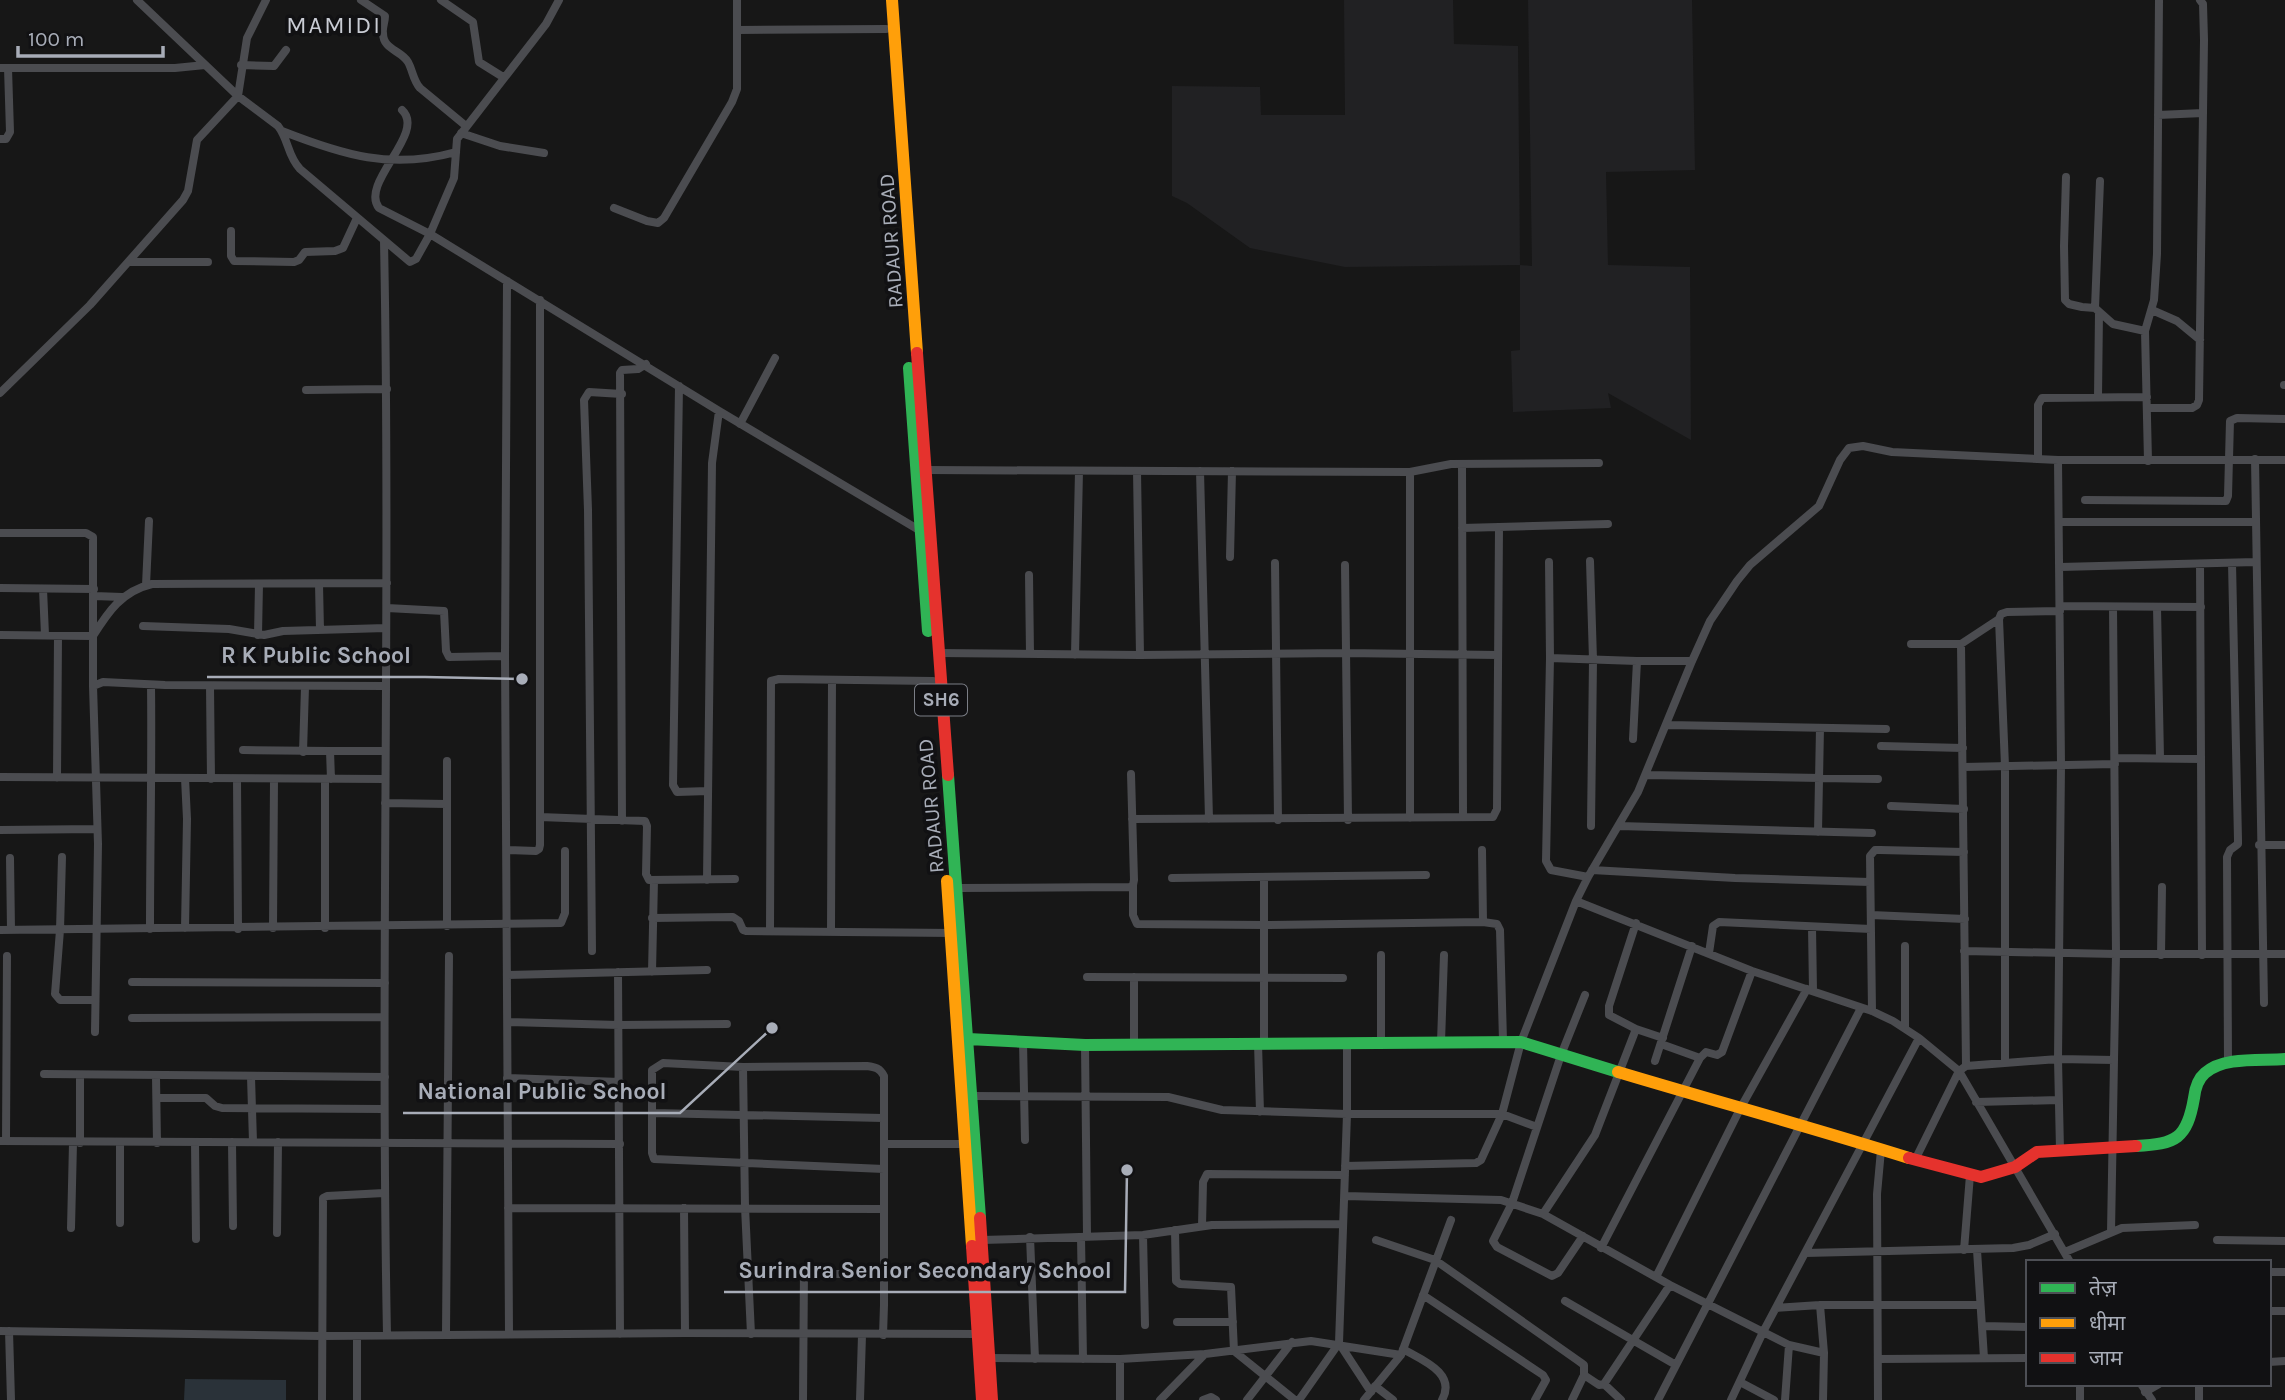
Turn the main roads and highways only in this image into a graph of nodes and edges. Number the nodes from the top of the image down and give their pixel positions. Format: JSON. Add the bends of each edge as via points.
{"nodes":[{"id":1,"x":884,"y":0,"type":"edge"},
{"id":2,"x":892,"y":0,"type":"edge"},
{"id":3,"x":955,"y":933,"type":"junction"},
{"id":4,"x":968,"y":1039,"type":"junction"},
{"id":5,"x":2285,"y":1059,"type":"edge"},
{"id":6,"x":982,"y":1400,"type":"edge"},
{"id":7,"x":992,"y":1400,"type":"edge"}],
"edges":[{"from":1,"to":3,"type":"main road","name":"RADAUR ROAD","number":"SH6","via":[[919,530]]},
{"from":2,"to":3,"type":"main road","name":"RADAUR ROAD","number":"SH6","via":[[957,888]]},
{"from":3,"to":4,"type":"main road","name":"RADAUR ROAD","number":"SH6"},
{"from":3,"to":6,"type":"main road","name":"RADAUR ROAD","number":"SH6"},
{"from":4,"to":5,"type":"main road","via":[[1085,1045],[1521,1042],[1914,1160],[1989,1176],[2015,1167],[2037,1152],[2161,1145],[2185,1131],[2200,1077],[2211,1069]]},
{"from":4,"to":7,"type":"main road","name":"RADAUR ROAD","number":"SH6"}]}
